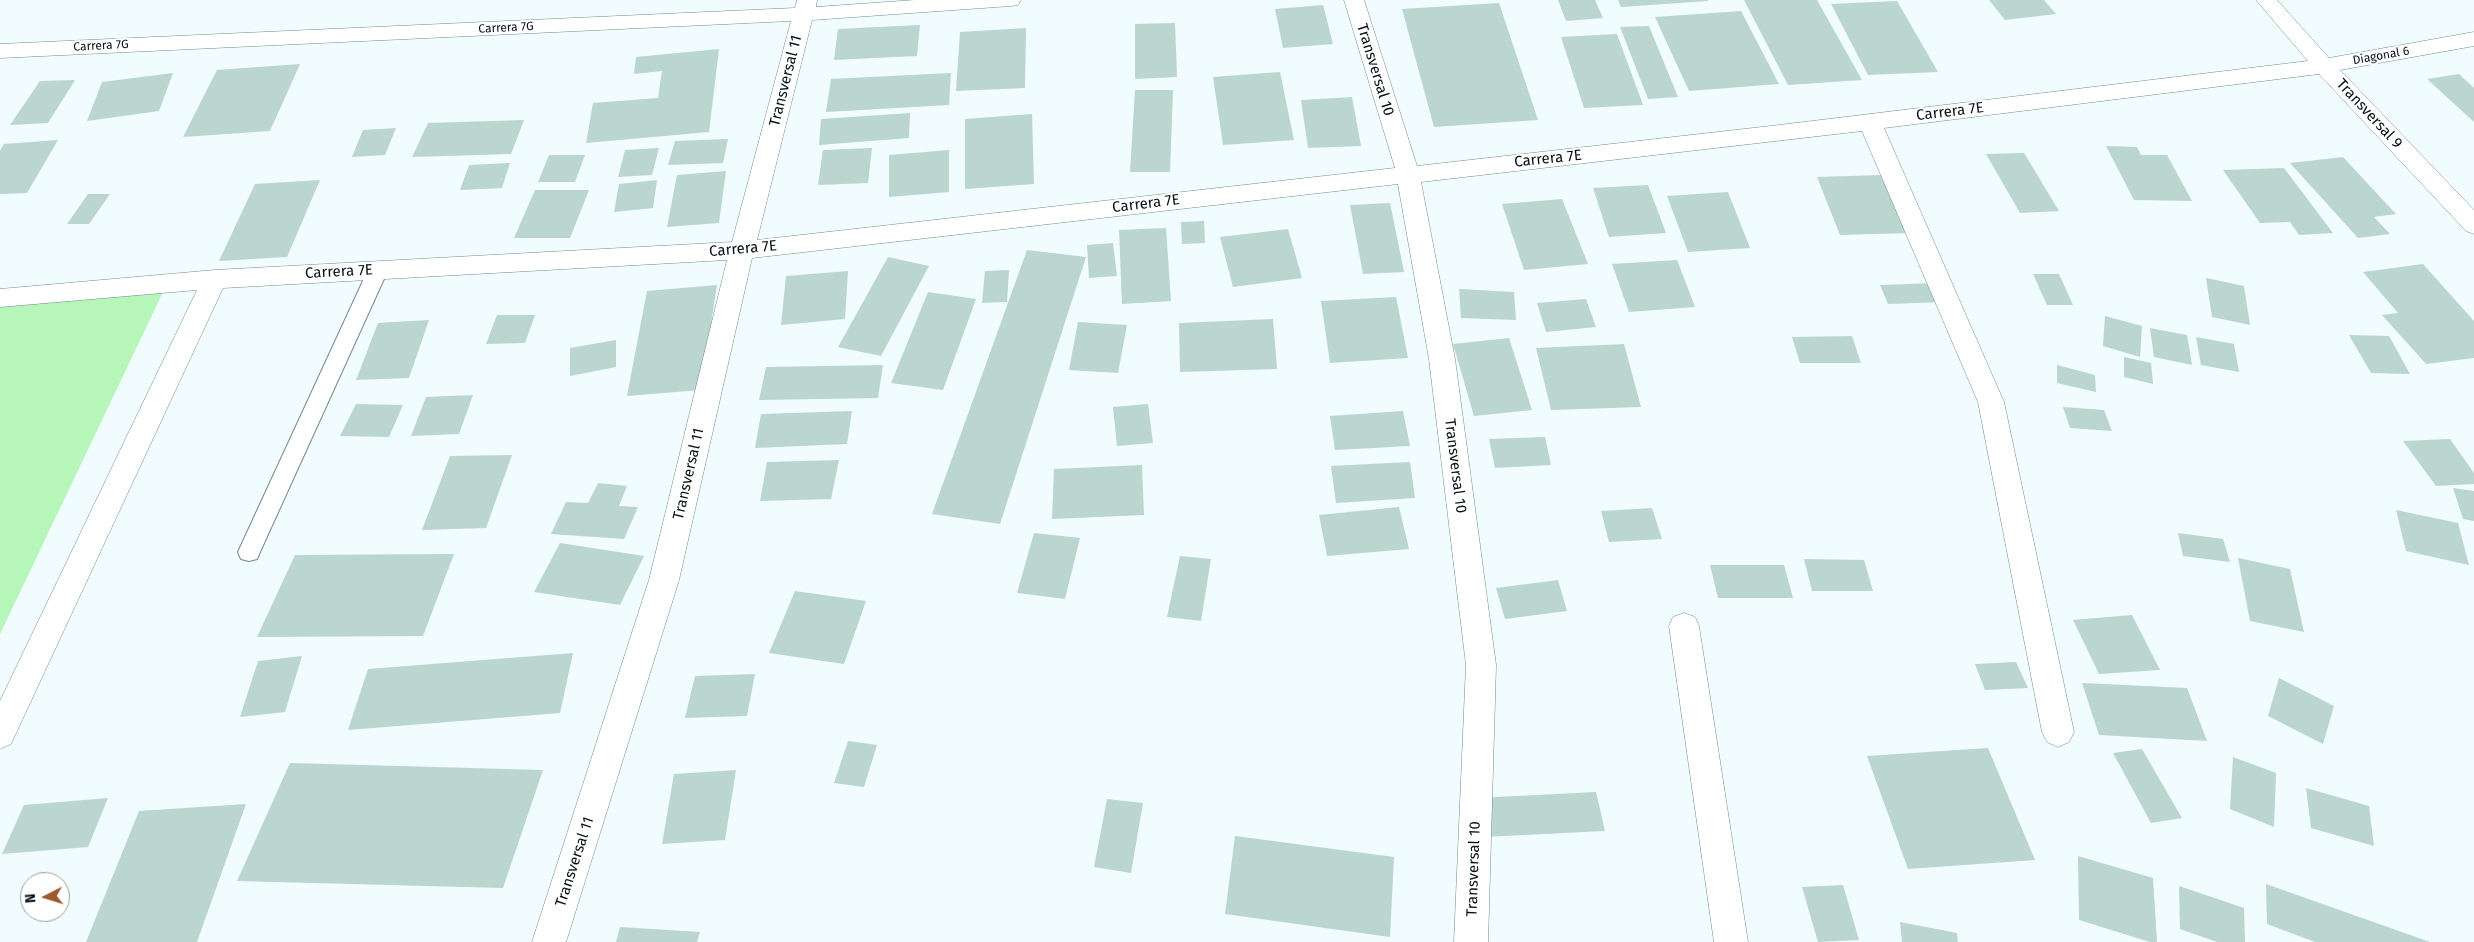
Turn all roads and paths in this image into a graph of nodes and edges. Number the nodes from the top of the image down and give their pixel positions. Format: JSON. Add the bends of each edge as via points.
{"nodes":[{"id":1,"x":1011,"y":0,"type":"edge"},
{"id":2,"x":1354,"y":0,"type":"edge"},
{"id":3,"x":2266,"y":0,"type":"edge"},
{"id":4,"x":805,"y":7,"type":"edge"},
{"id":5,"x":2474,"y":39,"type":"edge"},
{"id":6,"x":0,"y":51,"type":"edge"},
{"id":7,"x":2324,"y":67,"type":"junction"},
{"id":8,"x":2288,"y":72,"type":"joint"},
{"id":9,"x":1870,"y":122,"type":"junction"},
{"id":10,"x":1408,"y":174,"type":"junction"},
{"id":11,"x":2474,"y":225,"type":"edge"},
{"id":12,"x":742,"y":250,"type":"junction"},
{"id":13,"x":378,"y":270,"type":"junction"},
{"id":14,"x":215,"y":278,"type":"junction"},
{"id":15,"x":0,"y":298,"type":"edge"},
{"id":16,"x":250,"y":552,"type":"dead end"},
{"id":17,"x":1684,"y":626,"type":"dead end"},
{"id":18,"x":2058,"y":732,"type":"dead end"},
{"id":19,"x":0,"y":734,"type":"edge"},
{"id":20,"x":549,"y":942,"type":"edge"},
{"id":21,"x":1471,"y":942,"type":"edge"},
{"id":22,"x":1731,"y":942,"type":"edge"}],
"edges":[{"from":1,"to":4,"type":"street","name":"Carrera 7G"},
{"from":2,"to":10,"type":"street","name":"Transversal 10"},
{"from":3,"to":7,"type":"street","name":"Transversal 9"},
{"from":4,"to":6,"type":"street","name":"Carrera 7G"},
{"from":4,"to":12,"type":"street","name":"Transversal 11"},
{"from":5,"to":7,"type":"street","name":"Diagonal 6"},
{"from":7,"to":8,"type":"street","name":"Diagonal 6"},
{"from":7,"to":11,"type":"street","name":"Transversal 9"},
{"from":8,"to":9,"type":"street","name":"Carrera 7E"},
{"from":9,"to":10,"type":"street","name":"Carrera 7E"},
{"from":9,"to":18,"type":"street","via":[[1991,402]]},
{"from":10,"to":12,"type":"street","name":"Carrera 7E"},
{"from":10,"to":21,"type":"street","name":"Transversal 10","via":[[1442,359],[1481,665]]},
{"from":12,"to":13,"type":"street","name":"Carrera 7E"},
{"from":12,"to":20,"type":"street","name":"Transversal 11","via":[[664,580]]},
{"from":13,"to":14,"type":"street","name":"Carrera 7E"},
{"from":13,"to":16,"type":"lane"},
{"from":14,"to":15,"type":"street","name":"Carrera 7E"},
{"from":14,"to":19,"type":"street"},
{"from":17,"to":22,"type":"street"}]}
